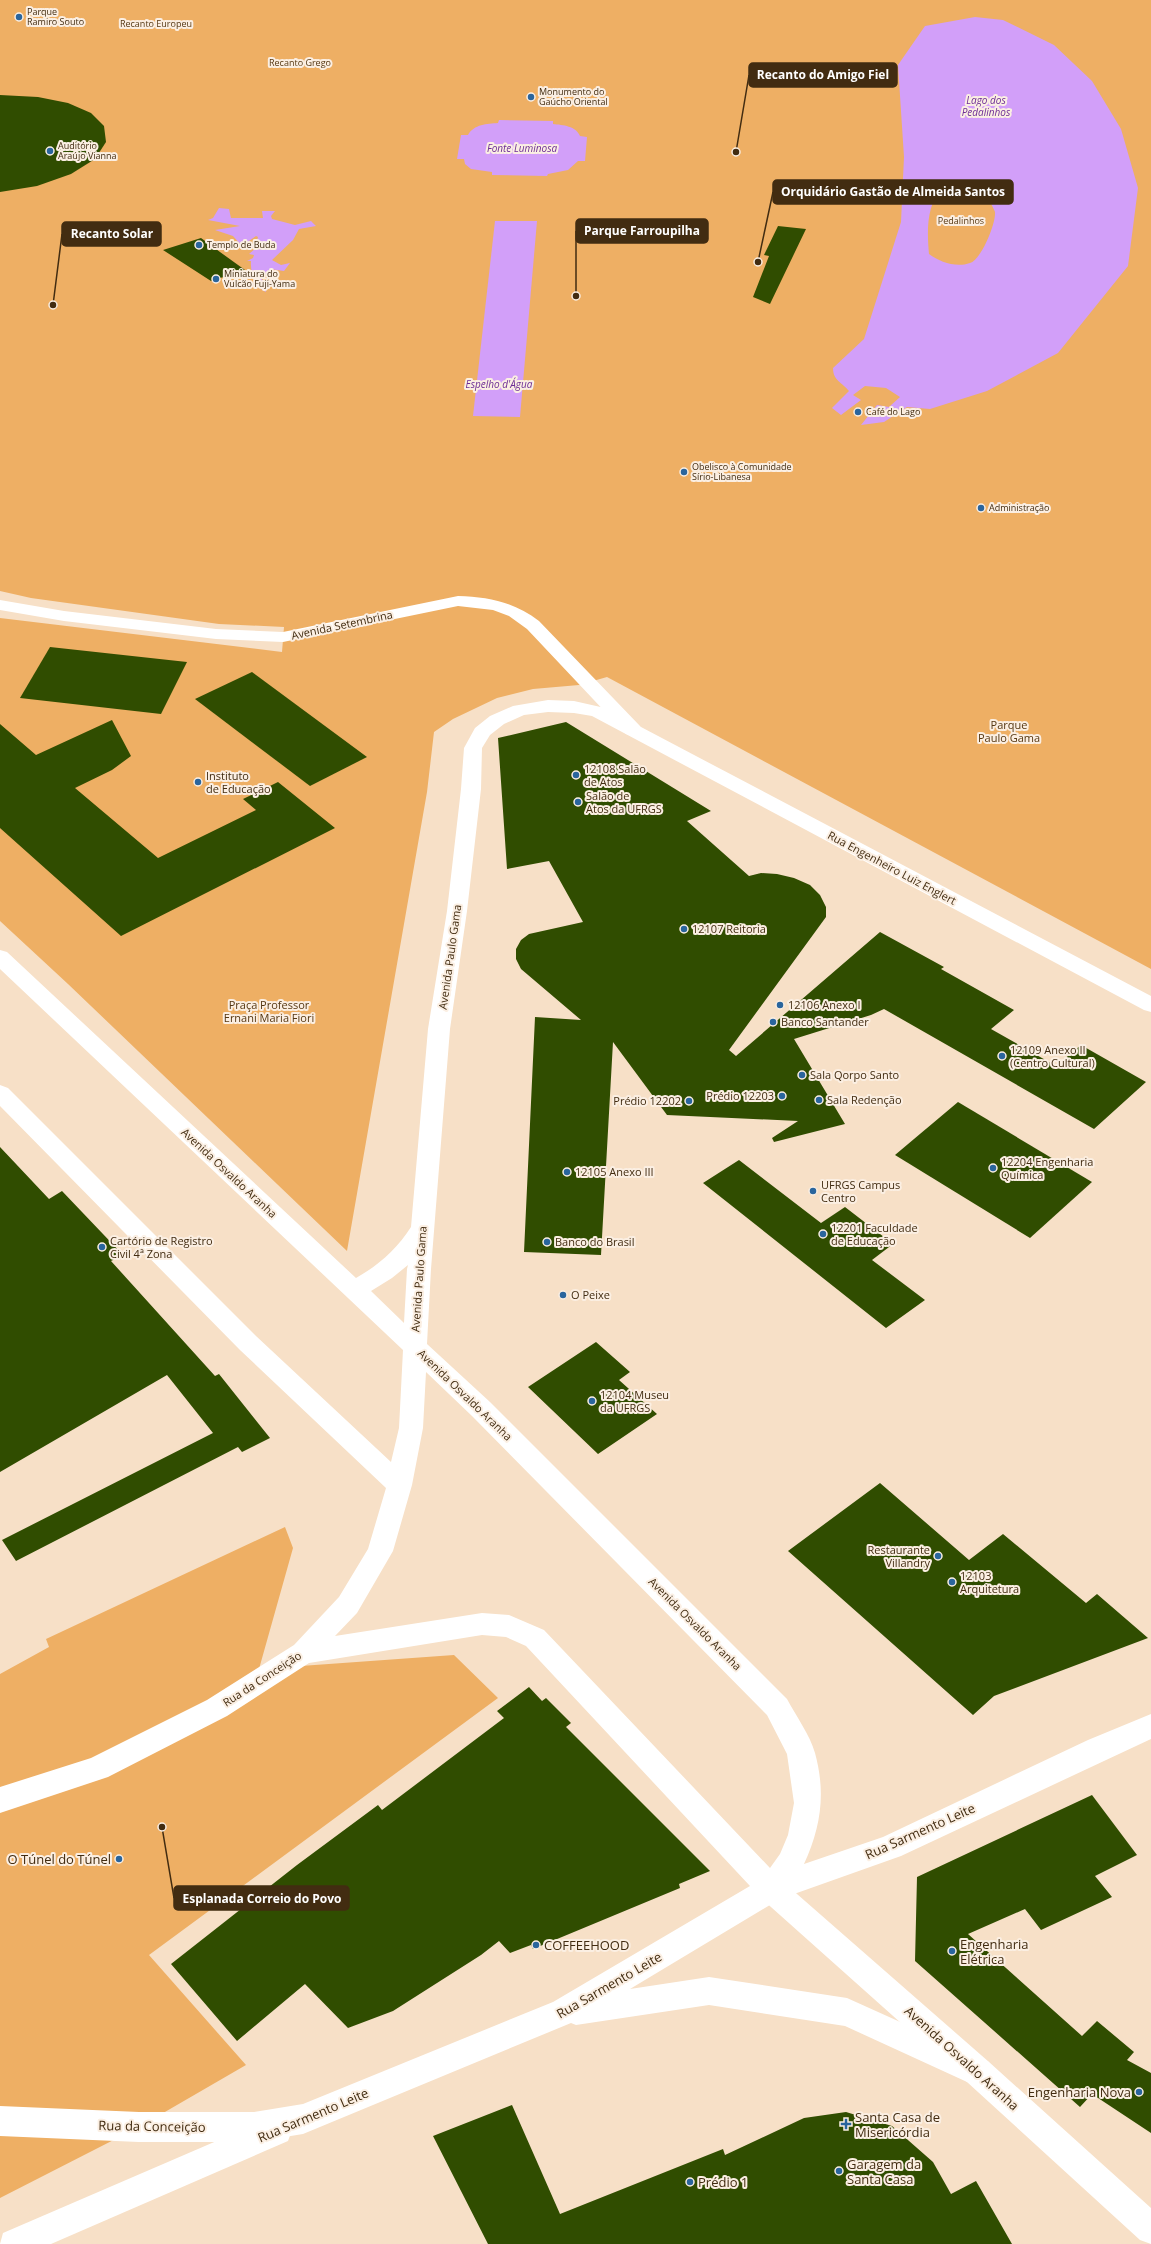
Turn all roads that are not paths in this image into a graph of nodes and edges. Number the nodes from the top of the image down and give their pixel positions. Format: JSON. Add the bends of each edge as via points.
{"nodes":[{"id":1,"x":0,"y":605,"type":"edge"},
{"id":2,"x":633,"y":730,"type":"junction"},
{"id":3,"x":0,"y":957,"type":"edge"},
{"id":4,"x":1151,"y":1005,"type":"edge"},
{"id":5,"x":0,"y":1093,"type":"edge"},
{"id":6,"x":422,"y":1228,"type":"junction"},
{"id":7,"x":353,"y":1290,"type":"junction"},
{"id":8,"x":415,"y":1346,"type":"junction"},
{"id":9,"x":399,"y":1485,"type":"junction"},
{"id":10,"x":303,"y":1653,"type":"junction"},
{"id":11,"x":1151,"y":1726,"type":"edge"},
{"id":12,"x":0,"y":1800,"type":"edge"},
{"id":13,"x":771,"y":1889,"type":"junction"},
{"id":14,"x":564,"y":2012,"type":"junction"},
{"id":15,"x":978,"y":2072,"type":"junction"},
{"id":16,"x":303,"y":2119,"type":"junction"},
{"id":17,"x":0,"y":2121,"type":"edge"},
{"id":18,"x":1151,"y":2229,"type":"edge"},
{"id":19,"x":14,"y":2244,"type":"edge"}],
"edges":[{"from":1,"to":2,"type":"main road","name":"Avenida Setembrina","via":[[64,616],[216,634],[283,637],[458,601],[481,601],[502,605],[520,614],[532,625]]},
{"from":2,"to":4,"type":"main road","name":"Rua Engenheiro Luiz Englert"},
{"from":2,"to":6,"type":"main road","name":"Avenida Paulo Gama","via":[[598,712],[574,707],[548,706],[520,710],[497,720],[482,732],[473,748],[471,789],[457,911],[440,1029]]},
{"from":3,"to":7,"type":"main road","name":"Avenida Osvaldo Aranha"},
{"from":5,"to":9,"type":"main road","via":[[248,1343]]},
{"from":6,"to":7,"type":"main road","via":[[413,1245],[394,1265]]},
{"from":6,"to":8,"type":"main road","name":"Avenida Paulo Gama"},
{"from":7,"to":8,"type":"main road","name":"Avenida Osvaldo Aranha"},
{"from":8,"to":9,"type":"main road","name":"Rua da Conceição","via":[[411,1428]]},
{"from":8,"to":13,"type":"main road","name":"Avenida Osvaldo Aranha","via":[[778,1707],[802,1753],[808,1803],[802,1835],[790,1862]]},
{"from":9,"to":10,"type":"main road","name":"Rua da Conceição","via":[[380,1551],[348,1605]]},
{"from":10,"to":12,"type":"main road","name":"Rua da Conceição","via":[[217,1708],[98,1768]]},
{"from":10,"to":13,"type":"main road","name":"Avenida Osvaldo Aranha","via":[[482,1624],[509,1626],[535,1638]]},
{"from":11,"to":13,"type":"main road","name":"Rua Sarmento Leite","via":[[891,1847]]},
{"from":13,"to":14,"type":"main road","name":"Rua Sarmento Leite"},
{"from":13,"to":15,"type":"main road","name":"Avenida Osvaldo Aranha"},
{"from":14,"to":15,"type":"main road","via":[[709,1991],[847,2012]]},
{"from":14,"to":16,"type":"main road","name":"Rua Sarmento Leite"},
{"from":15,"to":18,"type":"main road","name":"Avenida Osvaldo Aranha"},
{"from":16,"to":17,"type":"main road","name":"Rua da Conceição","via":[[254,2127],[138,2127]]},
{"from":16,"to":19,"type":"main road","name":"Rua Sarmento Leite"}]}
